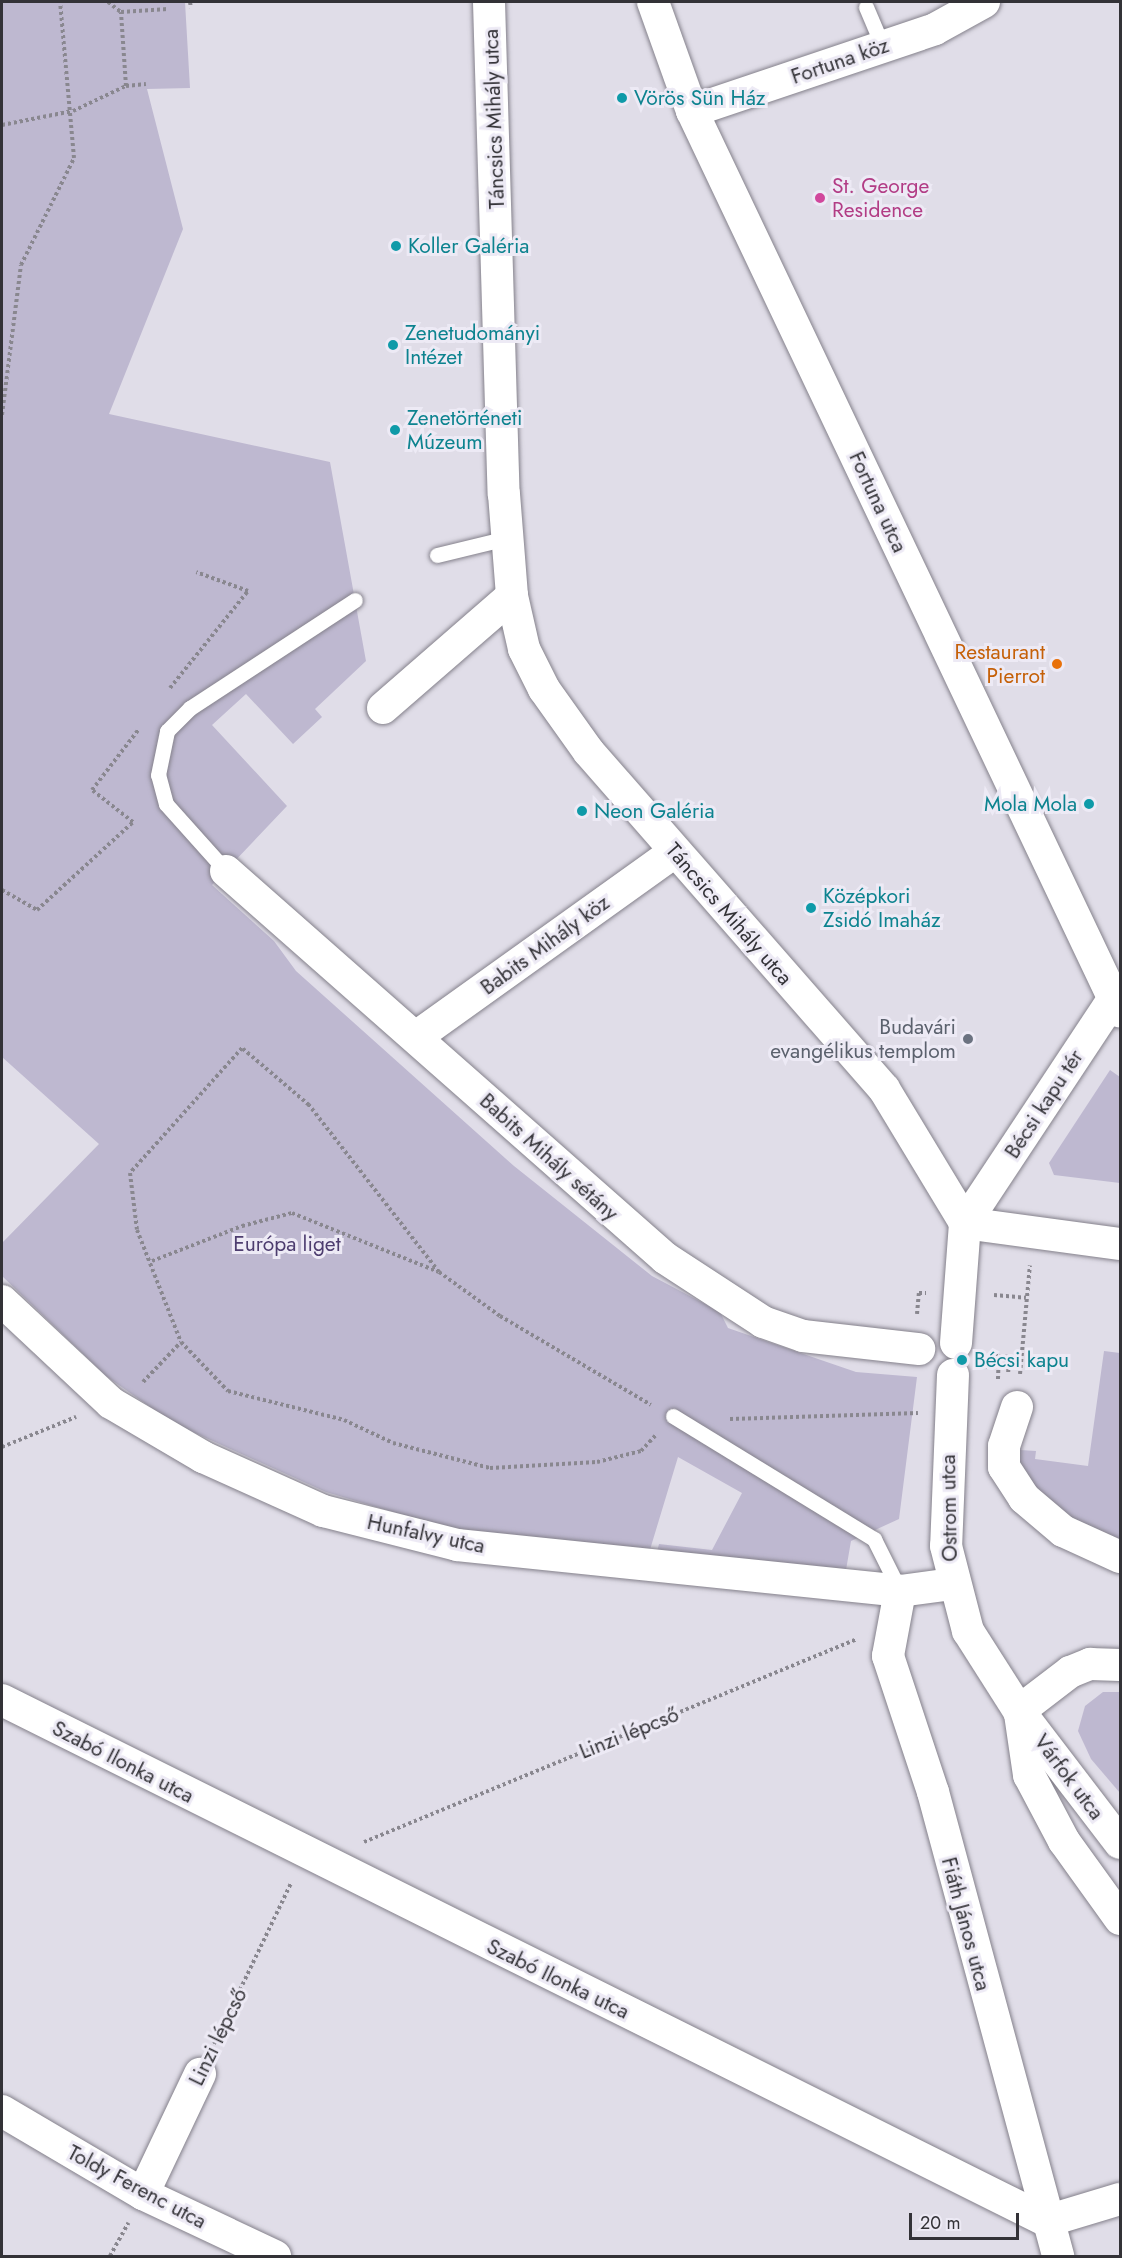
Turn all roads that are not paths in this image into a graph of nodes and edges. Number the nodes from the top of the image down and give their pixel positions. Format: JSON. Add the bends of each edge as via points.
{"nodes":[{"id":1,"x":489,"y":2,"type":"edge"},
{"id":2,"x":653,"y":2,"type":"edge"},
{"id":3,"x":984,"y":2,"type":"edge"},
{"id":4,"x":866,"y":7,"type":"dead end"},
{"id":5,"x":883,"y":47,"type":"junction"},
{"id":6,"x":692,"y":111,"type":"junction"},
{"id":7,"x":507,"y":538,"type":"junction"},
{"id":8,"x":437,"y":555,"type":"dead end"},
{"id":9,"x":512,"y":596,"type":"junction"},
{"id":10,"x":355,"y":600,"type":"dead end"},
{"id":11,"x":384,"y":708,"type":"dead end"},
{"id":12,"x":674,"y":852,"type":"junction"},
{"id":13,"x":226,"y":871,"type":"joint"},
{"id":14,"x":1110,"y":961,"type":"edge"},
{"id":15,"x":1117,"y":1005,"type":"edge"},
{"id":16,"x":416,"y":1038,"type":"junction"},
{"id":17,"x":966,"y":1222,"type":"junction"},
{"id":18,"x":1120,"y":1244,"type":"edge"},
{"id":19,"x":2,"y":1301,"type":"edge"},
{"id":20,"x":956,"y":1343,"type":"dead end"},
{"id":21,"x":919,"y":1349,"type":"dead end"},
{"id":22,"x":953,"y":1374,"type":"dead end"},
{"id":23,"x":1007,"y":1398,"type":"road end"},
{"id":24,"x":673,"y":1416,"type":"road end"},
{"id":25,"x":1120,"y":1557,"type":"edge"},
{"id":26,"x":952,"y":1584,"type":"junction"},
{"id":27,"x":900,"y":1591,"type":"junction"},
{"id":28,"x":1120,"y":1665,"type":"edge"},
{"id":29,"x":2,"y":1700,"type":"edge"},
{"id":30,"x":1019,"y":1710,"type":"junction"},
{"id":31,"x":1120,"y":1843,"type":"edge"},
{"id":32,"x":1120,"y":1919,"type":"edge"},
{"id":33,"x":200,"y":2074,"type":"road end"},
{"id":34,"x":2,"y":2111,"type":"edge"},
{"id":35,"x":143,"y":2194,"type":"junction"},
{"id":36,"x":1120,"y":2199,"type":"edge"},
{"id":37,"x":1047,"y":2221,"type":"junction"},
{"id":38,"x":275,"y":2256,"type":"edge"},
{"id":39,"x":1058,"y":2256,"type":"edge"}],
"edges":[{"from":1,"to":7,"type":"street","name":"Táncsics Mihály utca"},
{"from":2,"to":6,"type":"street","name":"Fortuna utca"},
{"from":3,"to":5,"type":"street","name":"Fortuna köz","via":[[935,30]]},
{"from":4,"to":5,"type":"lane"},
{"from":5,"to":6,"type":"street","name":"Fortuna köz"},
{"from":6,"to":14,"type":"street","name":"Fortuna utca"},
{"from":7,"to":8,"type":"lane"},
{"from":7,"to":9,"type":"street","name":"Táncsics Mihály utca"},
{"from":9,"to":11,"type":"street"},
{"from":9,"to":12,"type":"street","name":"Táncsics Mihály utca","via":[[524,649],[544,689]]},
{"from":10,"to":13,"type":"lane","via":[[190,708],[167,731],[158,775],[166,804]]},
{"from":12,"to":16,"type":"street","name":"Babits Mihály köz"},
{"from":12,"to":17,"type":"street","name":"Táncsics Mihály utca","via":[[884,1089]]},
{"from":13,"to":16,"type":"street","name":"Babits Mihály sétány"},
{"from":14,"to":15,"type":"street","name":"Fortuna utca"},
{"from":15,"to":17,"type":"street","name":"Bécsi kapu tér"},
{"from":16,"to":21,"type":"street","name":"Babits Mihály sétány","via":[[665,1258],[763,1322],[803,1336]]},
{"from":17,"to":18,"type":"street"},
{"from":17,"to":20,"type":"street","name":"Bécsi kapu tér"},
{"from":19,"to":27,"type":"street","name":"Hunfalvy utca","via":[[111,1403],[204,1457],[323,1511],[457,1545]]},
{"from":22,"to":26,"type":"street","name":"Ostrom utca","via":[[945,1514]]},
{"from":23,"to":25,"type":"street","via":[[1004,1467],[1024,1498],[1049,1523]]},
{"from":24,"to":27,"type":"lane","via":[[874,1539]]},
{"from":26,"to":27,"type":"street","name":"Hunfalvy utca"},
{"from":26,"to":30,"type":"street","name":"Ostrom utca","via":[[968,1631]]},
{"from":27,"to":37,"type":"street","name":"Fiáth János utca","via":[[888,1656],[933,1792]]},
{"from":28,"to":30,"type":"street","via":[[1090,1664],[1070,1672]]},
{"from":29,"to":37,"type":"street","name":"Szabó Ilonka utca"},
{"from":30,"to":31,"type":"street","name":"Várfok utca"},
{"from":30,"to":32,"type":"street","name":"Ostrom utca","via":[[1029,1775],[1064,1841]]},
{"from":33,"to":35,"type":"street","name":"Linzi lépcső"},
{"from":34,"to":35,"type":"street","name":"Toldy Ferenc utca"},
{"from":35,"to":38,"type":"street","name":"Toldy Ferenc utca"},
{"from":36,"to":37,"type":"street"},
{"from":37,"to":39,"type":"street","name":"Fiáth János utca"}]}
